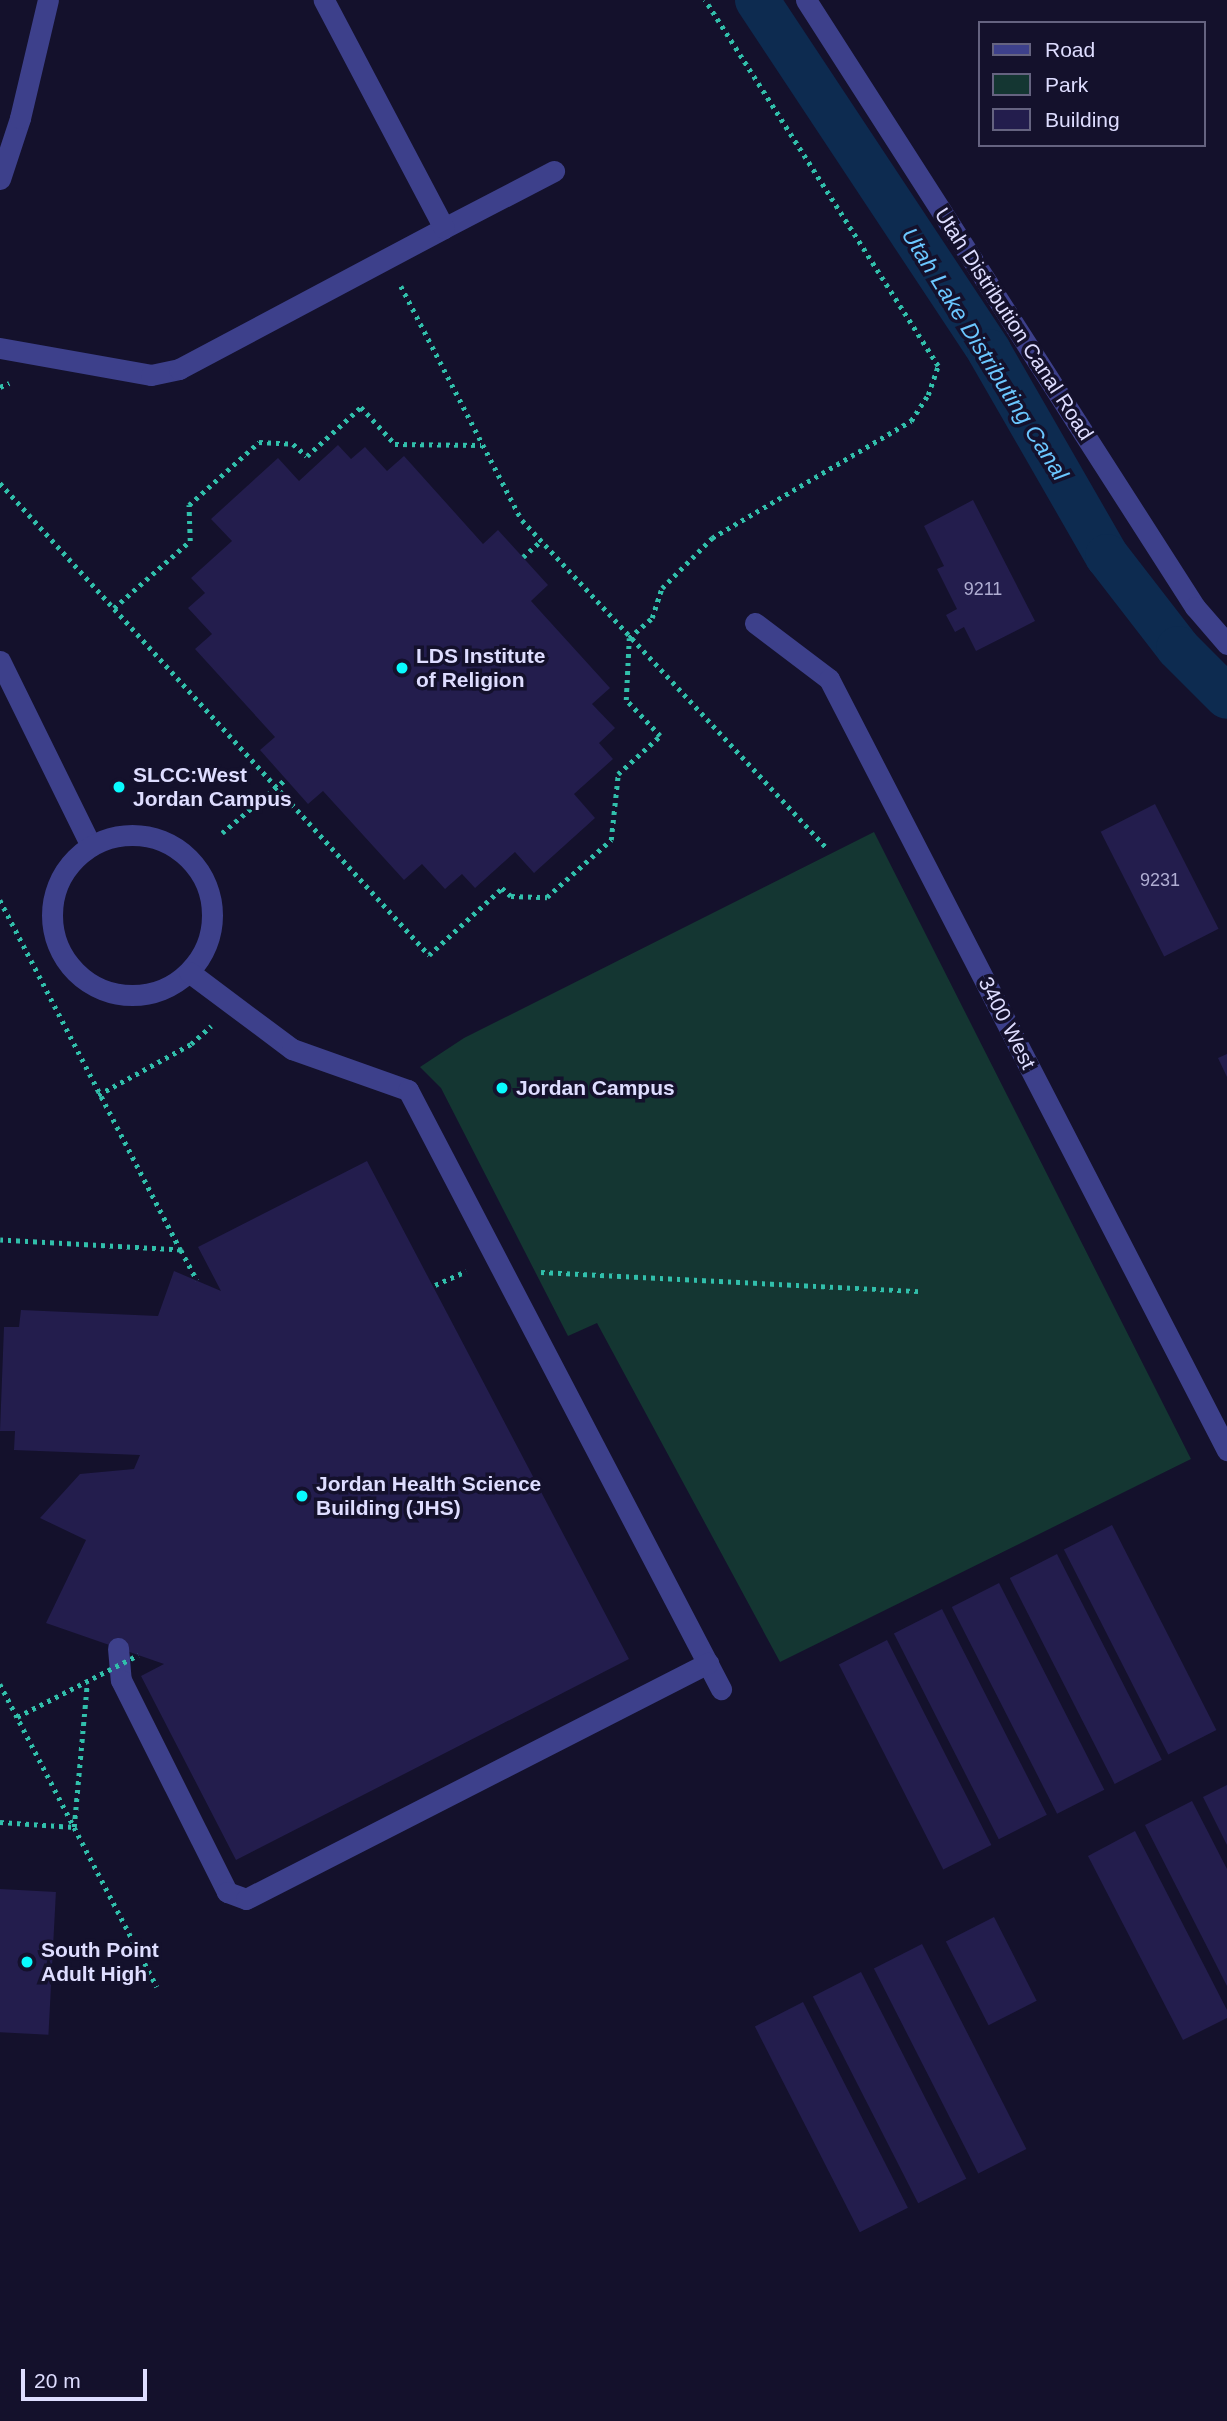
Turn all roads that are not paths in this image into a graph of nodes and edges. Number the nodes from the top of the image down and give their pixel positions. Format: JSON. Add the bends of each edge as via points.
{"nodes":[{"id":1,"x":48,"y":0,"type":"edge"},
{"id":2,"x":324,"y":0,"type":"edge"},
{"id":3,"x":806,"y":0,"type":"edge"},
{"id":4,"x":554,"y":171,"type":"dead end"},
{"id":5,"x":0,"y":179,"type":"edge"},
{"id":6,"x":444,"y":228,"type":"junction"},
{"id":7,"x":0,"y":348,"type":"edge"},
{"id":8,"x":755,"y":623,"type":"dead end"},
{"id":9,"x":1227,"y":644,"type":"edge"},
{"id":10,"x":0,"y":661,"type":"edge"},
{"id":11,"x":92,"y":846,"type":"junction"},
{"id":12,"x":189,"y":972,"type":"junction"},
{"id":13,"x":1227,"y":1450,"type":"edge"},
{"id":14,"x":128,"y":1651,"type":"road end"},
{"id":15,"x":708,"y":1663,"type":"junction"},
{"id":16,"x":721,"y":1689,"type":"dead end"}],
"edges":[{"from":1,"to":5,"type":"street","via":[[20,118]]},
{"from":2,"to":6,"type":"street"},
{"from":3,"to":9,"type":"street","name":"Utah Distribution Canal Road","via":[[1195,607]]},
{"from":4,"to":6,"type":"street"},
{"from":6,"to":7,"type":"street","via":[[179,369],[151,375]]},
{"from":8,"to":13,"type":"street","name":"3400 West","via":[[829,679]]},
{"from":10,"to":11,"type":"street"},
{"from":11,"to":12,"type":"street","via":[[116,836],[141,835],[166,842],[188,856],[212,901],[212,927],[204,952]]},
{"from":11,"to":12,"type":"street","via":[[71,863],[57,887],[51,913],[55,940],[68,965],[88,984],[113,994],[141,996],[167,988]]},
{"from":12,"to":15,"type":"street","via":[[292,1049],[408,1090]]},
{"from":14,"to":15,"type":"street","via":[[121,1680],[227,1892],[246,1899]]},
{"from":15,"to":16,"type":"street"}]}
